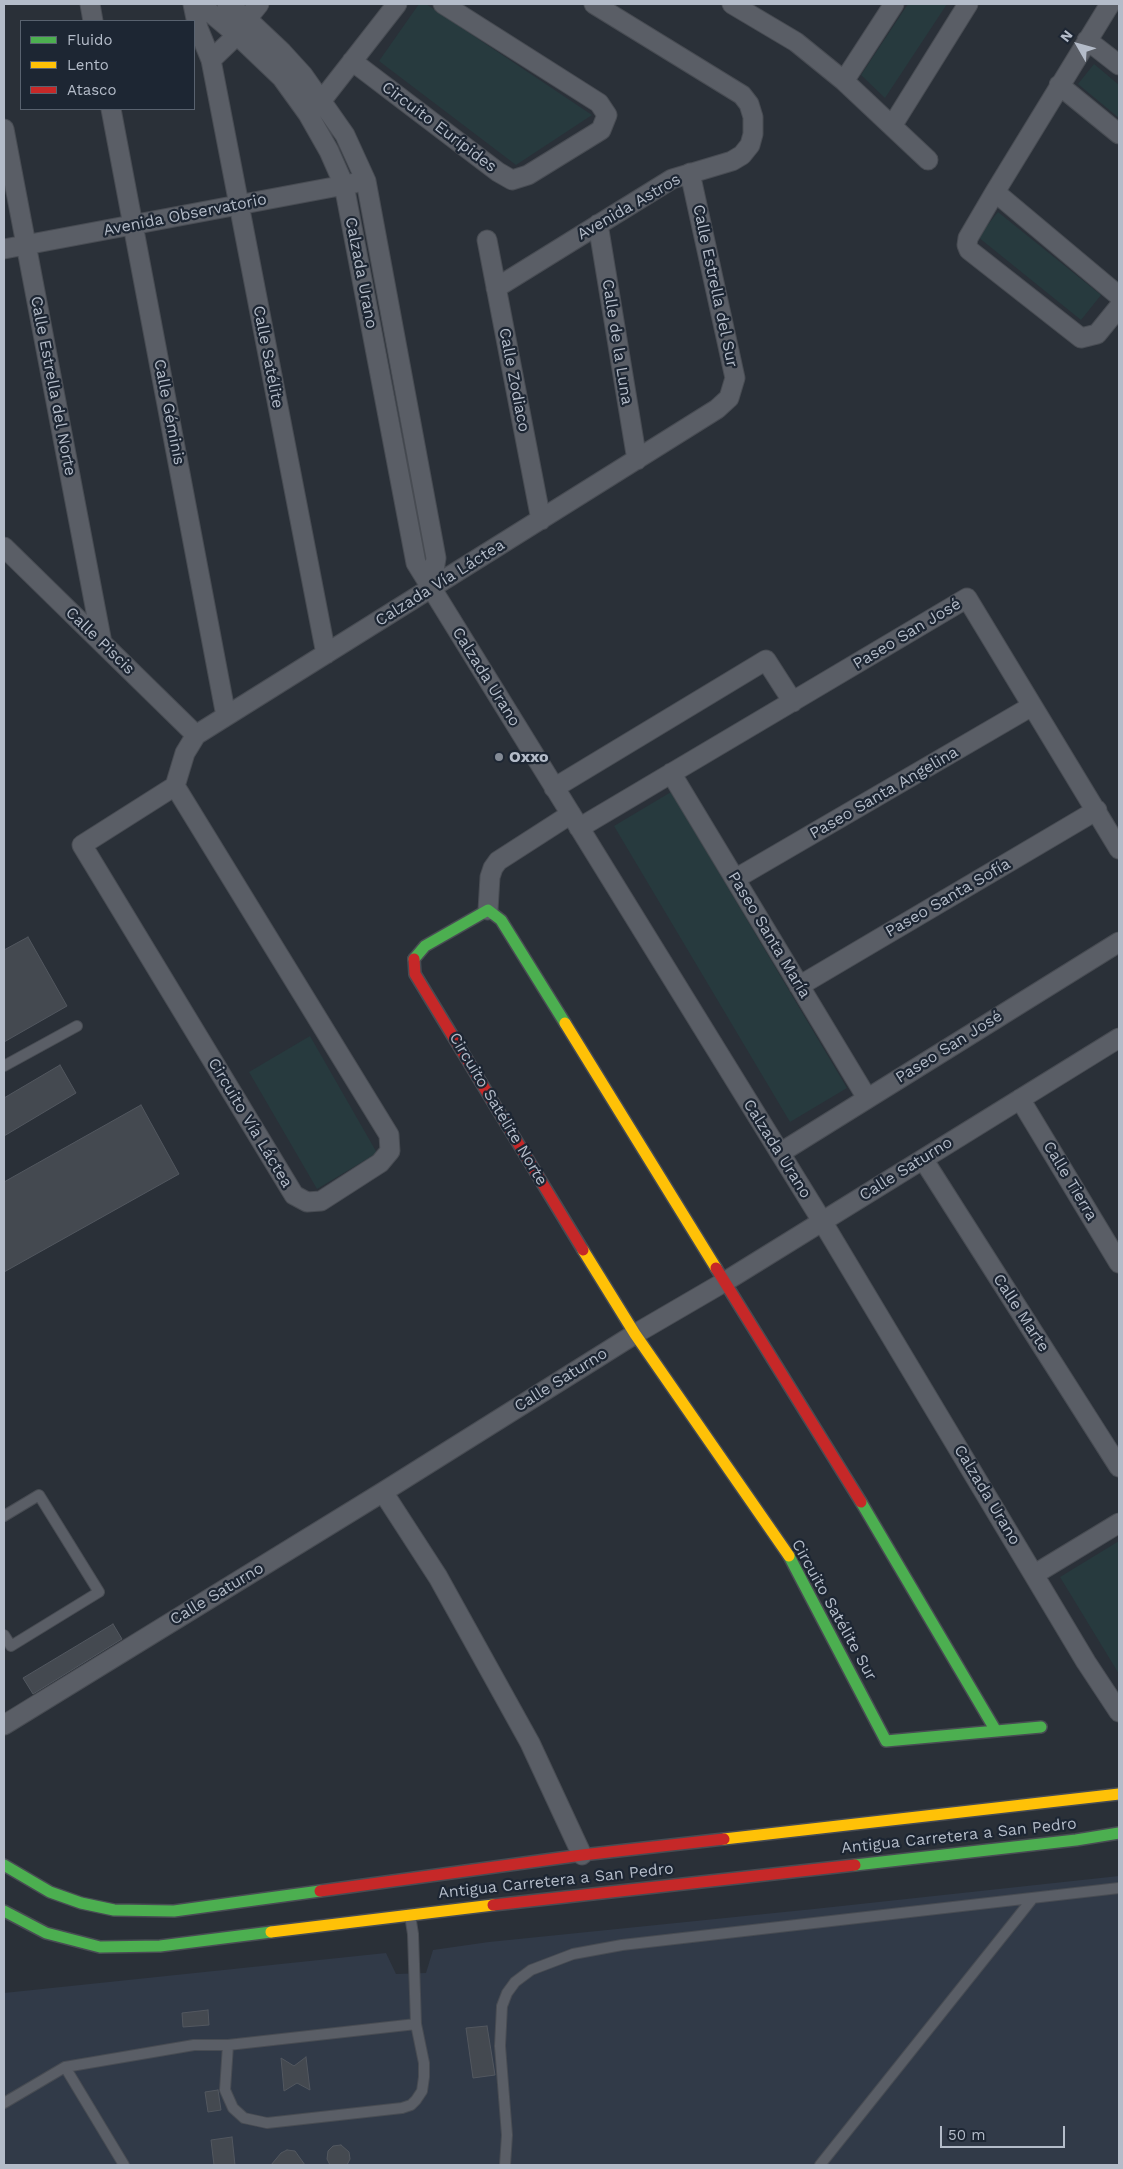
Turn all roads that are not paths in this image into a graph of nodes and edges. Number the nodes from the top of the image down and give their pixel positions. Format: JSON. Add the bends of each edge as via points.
{"nodes":[{"id":1,"x":90,"y":4,"type":"edge"},
{"id":2,"x":193,"y":4,"type":"edge"},
{"id":3,"x":200,"y":4,"type":"edge"},
{"id":4,"x":227,"y":4,"type":"edge"},
{"id":5,"x":259,"y":4,"type":"edge"},
{"id":6,"x":397,"y":4,"type":"edge"},
{"id":7,"x":443,"y":4,"type":"edge"},
{"id":8,"x":595,"y":4,"type":"edge"},
{"id":9,"x":894,"y":4,"type":"edge"},
{"id":10,"x":968,"y":4,"type":"edge"},
{"id":11,"x":1110,"y":4,"type":"edge"},
{"id":12,"x":742,"y":7,"type":"edge"},
{"id":13,"x":247,"y":19,"type":"junction"},
{"id":14,"x":93,"y":20,"type":"edge"},
{"id":15,"x":237,"y":35,"type":"junction"},
{"id":16,"x":1087,"y":40,"type":"junction"},
{"id":17,"x":211,"y":60,"type":"junction"},
{"id":18,"x":352,"y":61,"type":"junction"},
{"id":19,"x":1119,"y":65,"type":"edge"},
{"id":20,"x":844,"y":81,"type":"junction"},
{"id":21,"x":1059,"y":85,"type":"junction"},
{"id":22,"x":322,"y":100,"type":"junction"},
{"id":23,"x":110,"y":110,"type":"edge"},
{"id":24,"x":892,"y":126,"type":"junction"},
{"id":25,"x":4,"y":129,"type":"edge"},
{"id":26,"x":1119,"y":134,"type":"edge"},
{"id":27,"x":928,"y":160,"type":"dead end"},
{"id":28,"x":690,"y":173,"type":"junction"},
{"id":29,"x":366,"y":181,"type":"junction"},
{"id":30,"x":344,"y":185,"type":"junction"},
{"id":31,"x":995,"y":192,"type":"junction"},
{"id":32,"x":238,"y":205,"type":"junction"},
{"id":33,"x":598,"y":224,"type":"junction"},
{"id":34,"x":133,"y":225,"type":"junction"},
{"id":35,"x":487,"y":240,"type":"dead end"},
{"id":36,"x":26,"y":245,"type":"junction"},
{"id":37,"x":4,"y":249,"type":"edge"},
{"id":38,"x":496,"y":288,"type":"junction"},
{"id":39,"x":1119,"y":296,"type":"edge"},
{"id":40,"x":1119,"y":307,"type":"edge"},
{"id":41,"x":729,"y":398,"type":"joint"},
{"id":42,"x":637,"y":460,"type":"junction"},
{"id":43,"x":540,"y":520,"type":"junction"},
{"id":44,"x":4,"y":547,"type":"edge"},
{"id":45,"x":431,"y":588,"type":"junction"},
{"id":46,"x":102,"y":643,"type":"junction"},
{"id":47,"x":326,"y":654,"type":"junction"},
{"id":48,"x":793,"y":702,"type":"junction"},
{"id":49,"x":1032,"y":706,"type":"junction"},
{"id":50,"x":226,"y":716,"type":"junction"},
{"id":51,"x":196,"y":735,"type":"junction"},
{"id":52,"x":671,"y":772,"type":"junction"},
{"id":53,"x":175,"y":786,"type":"junction"},
{"id":54,"x":554,"y":788,"type":"junction"},
{"id":55,"x":1097,"y":810,"type":"junction"},
{"id":56,"x":575,"y":821,"type":"junction"},
{"id":57,"x":1119,"y":849,"type":"edge"},
{"id":58,"x":735,"y":879,"type":"junction"},
{"id":59,"x":488,"y":910,"type":"junction"},
{"id":60,"x":1119,"y":942,"type":"edge"},
{"id":61,"x":800,"y":986,"type":"junction"},
{"id":62,"x":77,"y":1026,"type":"dead end"},
{"id":63,"x":1118,"y":1041,"type":"edge"},
{"id":64,"x":4,"y":1066,"type":"edge"},
{"id":65,"x":867,"y":1098,"type":"junction"},
{"id":66,"x":1020,"y":1099,"type":"junction"},
{"id":67,"x":780,"y":1153,"type":"junction"},
{"id":68,"x":923,"y":1159,"type":"junction"},
{"id":69,"x":822,"y":1221,"type":"junction"},
{"id":70,"x":1119,"y":1262,"type":"edge"},
{"id":71,"x":726,"y":1281,"type":"junction"},
{"id":72,"x":635,"y":1334,"type":"junction"},
{"id":73,"x":1119,"y":1467,"type":"edge"},
{"id":74,"x":383,"y":1492,"type":"junction"},
{"id":75,"x":4,"y":1516,"type":"edge"},
{"id":76,"x":1119,"y":1522,"type":"edge"},
{"id":77,"x":1034,"y":1574,"type":"junction"},
{"id":78,"x":4,"y":1635,"type":"edge"},
{"id":79,"x":1119,"y":1712,"type":"edge"},
{"id":80,"x":4,"y":1724,"type":"edge"},
{"id":81,"x":1041,"y":1727,"type":"dead end"},
{"id":82,"x":996,"y":1731,"type":"junction"},
{"id":83,"x":1114,"y":1781,"type":"dead end"},
{"id":84,"x":1119,"y":1794,"type":"edge"},
{"id":85,"x":1104,"y":1795,"type":"junction"},
{"id":86,"x":1095,"y":1810,"type":"dead end"},
{"id":87,"x":1085,"y":1825,"type":"dead end"},
{"id":88,"x":1118,"y":1831,"type":"edge"},
{"id":89,"x":1076,"y":1840,"type":"junction"},
{"id":90,"x":582,"y":1855,"type":"junction"},
{"id":91,"x":4,"y":1865,"type":"edge"},
{"id":92,"x":1119,"y":1888,"type":"edge"},
{"id":93,"x":1033,"y":1898,"type":"junction"},
{"id":94,"x":4,"y":1911,"type":"edge"},
{"id":95,"x":410,"y":1914,"type":"junction"},
{"id":96,"x":416,"y":2024,"type":"junction"},
{"id":97,"x":228,"y":2046,"type":"junction"},
{"id":98,"x":65,"y":2067,"type":"junction"},
{"id":99,"x":4,"y":2103,"type":"edge"},
{"id":100,"x":124,"y":2165,"type":"edge"},
{"id":101,"x":505,"y":2165,"type":"edge"},
{"id":102,"x":820,"y":2165,"type":"edge"}],
"edges":[{"from":1,"to":14,"type":"street"},
{"from":2,"to":17,"type":"street","name":"Calle Satélite","via":[[198,28]]},
{"from":3,"to":15,"type":"street","name":"Calzada Urano"},
{"from":4,"to":13,"type":"street","name":"Calzada Urano"},
{"from":5,"to":13,"type":"street"},
{"from":6,"to":18,"type":"street"},
{"from":7,"to":18,"type":"street","name":"Circuito Eurípides","via":[[599,102],[607,115],[602,130],[528,175],[512,180]]},
{"from":8,"to":28,"type":"street","name":"Avenida Astros","via":[[742,95],[749,104],[753,134],[742,156],[732,162]]},
{"from":9,"to":20,"type":"street"},
{"from":10,"to":24,"type":"street"},
{"from":11,"to":16,"type":"street"},
{"from":12,"to":20,"type":"street","via":[[796,42]]},
{"from":13,"to":22,"type":"street","name":"Calzada Urano","via":[[282,52]]},
{"from":15,"to":17,"type":"street"},
{"from":15,"to":30,"type":"street","name":"Calzada Urano","via":[[282,78],[308,114]]},
{"from":16,"to":19,"type":"street"},
{"from":16,"to":21,"type":"street"},
{"from":17,"to":32,"type":"street","name":"Calle Satélite"},
{"from":18,"to":22,"type":"street"},
{"from":20,"to":24,"type":"street"},
{"from":21,"to":26,"type":"street"},
{"from":21,"to":31,"type":"street"},
{"from":22,"to":29,"type":"street","name":"Calzada Urano","via":[[345,135]]},
{"from":23,"to":34,"type":"street","name":"Calle Géminis"},
{"from":24,"to":27,"type":"street"},
{"from":25,"to":36,"type":"street","name":"Calle Estrella del Norte"},
{"from":28,"to":33,"type":"street","name":"Avenida Astros","via":[[672,180]]},
{"from":28,"to":41,"type":"street","name":"Calle Estrella del Sur","via":[[735,378]]},
{"from":29,"to":30,"type":"street","name":"Avenida Observatorio"},
{"from":29,"to":45,"type":"street","name":"Calzada Urano","via":[[436,558]]},
{"from":30,"to":32,"type":"street","name":"Avenida Observatorio"},
{"from":30,"to":45,"type":"street","name":"Calzada Urano","via":[[416,563]]},
{"from":31,"to":39,"type":"street"},
{"from":31,"to":40,"type":"street","via":[[968,238],[968,250],[1081,338],[1097,334]]},
{"from":32,"to":34,"type":"street","name":"Avenida Observatorio"},
{"from":32,"to":47,"type":"street","name":"Calle Satélite"},
{"from":33,"to":38,"type":"street","name":"Avenida Astros"},
{"from":33,"to":42,"type":"street","name":"Calle de la Luna"},
{"from":34,"to":36,"type":"street","name":"Avenida Observatorio"},
{"from":34,"to":50,"type":"street","name":"Calle Géminis"},
{"from":35,"to":38,"type":"street","name":"Calle Zodiaco"},
{"from":36,"to":37,"type":"street","name":"Avenida Observatorio"},
{"from":36,"to":46,"type":"street","name":"Calle Estrella del Norte"},
{"from":38,"to":43,"type":"street","name":"Calle Zodiaco"},
{"from":41,"to":42,"type":"street","name":"Calzada Vía Láctea"},
{"from":42,"to":43,"type":"street","name":"Calzada Vía Láctea"},
{"from":43,"to":45,"type":"street","name":"Calzada Vía Láctea"},
{"from":44,"to":46,"type":"street","name":"Calle Piscis"},
{"from":45,"to":47,"type":"street","name":"Calzada Vía Láctea"},
{"from":45,"to":54,"type":"street","name":"Calzada Urano"},
{"from":46,"to":51,"type":"street","name":"Calle Piscis"},
{"from":47,"to":50,"type":"street","name":"Calzada Vía Láctea"},
{"from":48,"to":49,"type":"street","name":"Paseo San José","via":[[967,598]]},
{"from":48,"to":52,"type":"street","name":"Paseo San José"},
{"from":48,"to":54,"type":"street","via":[[766,660]]},
{"from":49,"to":55,"type":"street","name":"Paseo San José"},
{"from":49,"to":58,"type":"street","name":"Paseo Santa Angelina"},
{"from":50,"to":51,"type":"street","name":"Calzada Vía Láctea"},
{"from":51,"to":53,"type":"street","name":"Calzada Vía Láctea","via":[[185,753]]},
{"from":52,"to":56,"type":"street","name":"Paseo San José","via":[[621,803]]},
{"from":52,"to":58,"type":"street","name":"Paseo Santa María"},
{"from":53,"to":53,"type":"street","name":"Circuito Vía Láctea","via":[[389,1135],[390,1151],[380,1163],[321,1201],[306,1202],[294,1195],[82,845]]},
{"from":54,"to":56,"type":"street","name":"Calzada Urano"},
{"from":55,"to":57,"type":"street","name":"Paseo San José"},
{"from":55,"to":61,"type":"street","name":"Paseo Santa Sofía"},
{"from":56,"to":59,"type":"street","via":[[498,861],[490,877]]},
{"from":56,"to":67,"type":"street","name":"Calzada Urano"},
{"from":58,"to":61,"type":"street","name":"Paseo Santa María"},
{"from":59,"to":71,"type":"main road","via":[[501,920]]},
{"from":59,"to":72,"type":"main road","name":"Circuito Satélite Norte","via":[[425,946],[413,960],[415,974]]},
{"from":60,"to":65,"type":"street","name":"Paseo San José"},
{"from":61,"to":65,"type":"street","name":"Paseo Santa María"},
{"from":62,"to":64,"type":"lane"},
{"from":63,"to":66,"type":"street","name":"Calle Saturno"},
{"from":65,"to":67,"type":"street","name":"Paseo San José"},
{"from":66,"to":68,"type":"street","name":"Calle Saturno"},
{"from":66,"to":70,"type":"street","name":"Calle Tierra"},
{"from":67,"to":69,"type":"street","name":"Calzada Urano"},
{"from":68,"to":69,"type":"street","name":"Calle Saturno"},
{"from":68,"to":73,"type":"street","name":"Calle Marte"},
{"from":69,"to":71,"type":"street","name":"Calle Saturno"},
{"from":69,"to":77,"type":"street","name":"Calzada Urano"},
{"from":71,"to":72,"type":"street","name":"Calle Saturno"},
{"from":71,"to":82,"type":"main road"},
{"from":72,"to":74,"type":"street","name":"Calle Saturno"},
{"from":72,"to":82,"type":"main road","name":"Circuito Satélite Sur","via":[[793,1562],[886,1741]]},
{"from":74,"to":80,"type":"street","name":"Calle Saturno"},
{"from":74,"to":90,"type":"street","via":[[438,1577],[530,1743]]},
{"from":75,"to":78,"type":"lane","via":[[39,1495],[99,1592],[10,1646]]},
{"from":76,"to":77,"type":"street"},
{"from":77,"to":79,"type":"street","name":"Calzada Urano"},
{"from":81,"to":82,"type":"main road","name":"Circuito Satélite Sur"},
{"from":83,"to":85,"type":"main road"},
{"from":84,"to":85,"type":"main road","name":"Antigua Carretera a San Pedro"},
{"from":85,"to":86,"type":"main road"},
{"from":85,"to":90,"type":"main road","name":"Antigua Carretera a San Pedro"},
{"from":87,"to":89,"type":"main road"},
{"from":88,"to":89,"type":"main road","name":"Antigua Carretera a San Pedro"},
{"from":89,"to":95,"type":"main road","name":"Antigua Carretera a San Pedro"},
{"from":90,"to":91,"type":"main road","name":"Antigua Carretera a San Pedro","via":[[174,1911],[143,1912],[81,1903],[50,1892]]},
{"from":92,"to":93,"type":"lane"},
{"from":93,"to":101,"type":"lane","via":[[622,1946],[573,1954],[531,1970],[515,1982],[502,2006],[500,2046]]},
{"from":93,"to":102,"type":"lane"},
{"from":94,"to":95,"type":"main road","name":"Antigua Carretera a San Pedro","via":[[46,1933],[100,1947],[160,1946]]},
{"from":95,"to":96,"type":"lane"},
{"from":96,"to":97,"type":"lane"},
{"from":96,"to":97,"type":"lane","via":[[424,2064],[422,2091],[411,2105],[402,2108],[267,2123],[244,2118],[233,2108],[225,2090]]},
{"from":97,"to":98,"type":"lane","via":[[194,2045]]},
{"from":98,"to":99,"type":"lane"},
{"from":98,"to":100,"type":"lane"}]}
